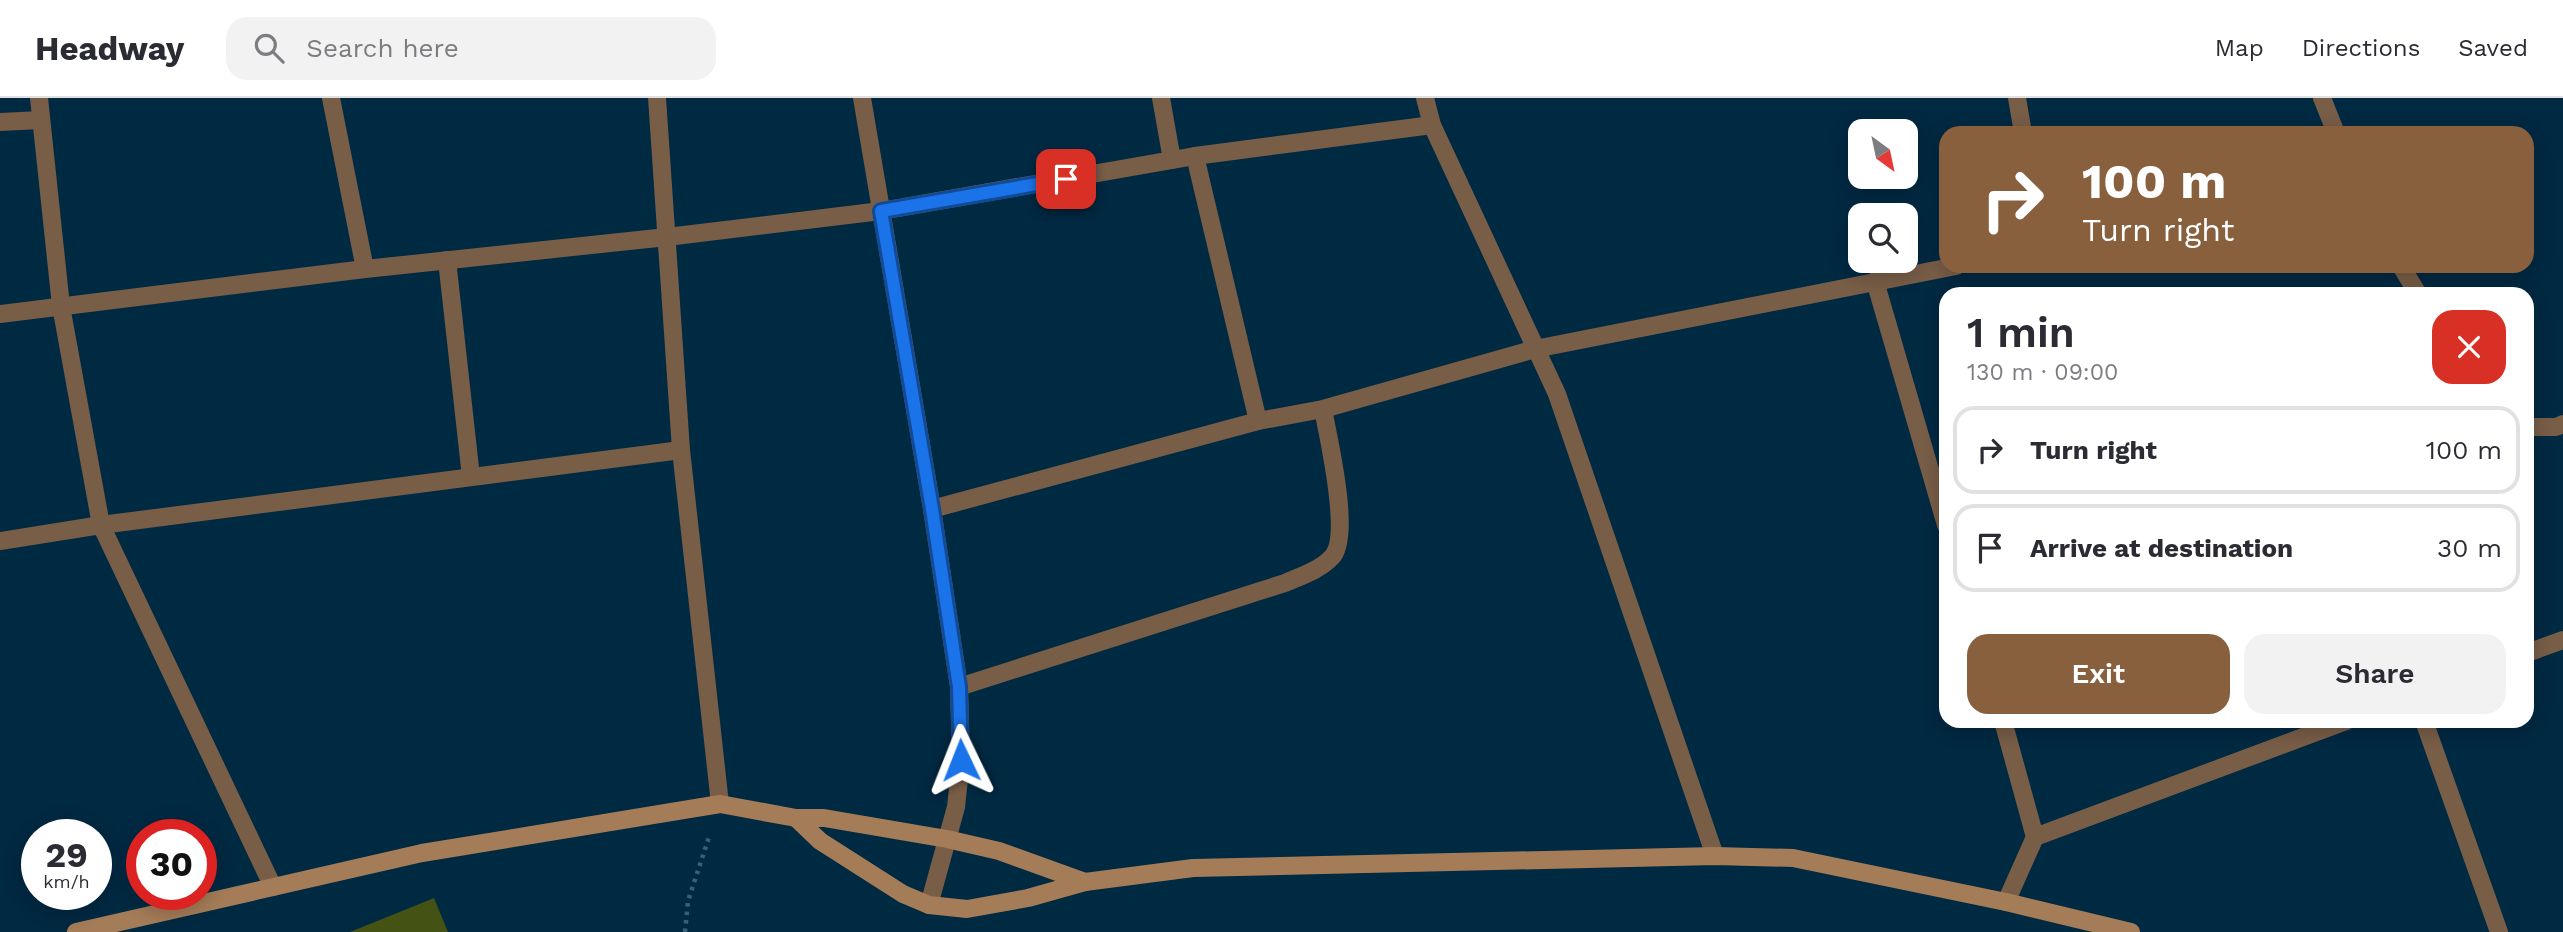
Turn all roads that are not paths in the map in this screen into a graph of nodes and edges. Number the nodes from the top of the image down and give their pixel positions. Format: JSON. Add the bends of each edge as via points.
{"nodes":[{"id":1,"x":38,"y":98,"type":"edge"},
{"id":2,"x":331,"y":98,"type":"edge"},
{"id":3,"x":657,"y":98,"type":"edge"},
{"id":4,"x":862,"y":98,"type":"edge"},
{"id":5,"x":1161,"y":98,"type":"edge"},
{"id":6,"x":1425,"y":98,"type":"edge"},
{"id":7,"x":2017,"y":98,"type":"edge"},
{"id":8,"x":2322,"y":98,"type":"edge"},
{"id":9,"x":41,"y":120,"type":"junction"},
{"id":10,"x":0,"y":122,"type":"edge"},
{"id":11,"x":1432,"y":125,"type":"junction"},
{"id":12,"x":2022,"y":126,"type":"edge"},
{"id":13,"x":2333,"y":126,"type":"edge"},
{"id":14,"x":1195,"y":156,"type":"junction"},
{"id":15,"x":1172,"y":160,"type":"junction"},
{"id":16,"x":881,"y":211,"type":"junction"},
{"id":17,"x":667,"y":237,"type":"junction"},
{"id":18,"x":447,"y":260,"type":"junction"},
{"id":19,"x":365,"y":269,"type":"junction"},
{"id":20,"x":1939,"y":269,"type":"edge"},
{"id":21,"x":1875,"y":281,"type":"junction"},
{"id":22,"x":61,"y":306,"type":"junction"},
{"id":23,"x":0,"y":314,"type":"edge"},
{"id":24,"x":1535,"y":349,"type":"junction"},
{"id":25,"x":1323,"y":408,"type":"junction"},
{"id":26,"x":1258,"y":421,"type":"junction"},
{"id":27,"x":2563,"y":424,"type":"edge"},
{"id":28,"x":2534,"y":427,"type":"edge"},
{"id":29,"x":681,"y":450,"type":"junction"},
{"id":30,"x":471,"y":477,"type":"junction"},
{"id":31,"x":1939,"y":500,"type":"edge"},
{"id":32,"x":932,"y":509,"type":"junction"},
{"id":33,"x":101,"y":525,"type":"junction"},
{"id":34,"x":0,"y":541,"type":"edge"},
{"id":35,"x":2563,"y":640,"type":"edge"},
{"id":36,"x":2534,"y":650,"type":"edge"},
{"id":37,"x":959,"y":687,"type":"junction"},
{"id":38,"x":2005,"y":728,"type":"edge"},
{"id":39,"x":2327,"y":728,"type":"edge"},
{"id":40,"x":2426,"y":728,"type":"edge"},
{"id":41,"x":720,"y":804,"type":"junction"},
{"id":42,"x":796,"y":818,"type":"junction"},
{"id":43,"x":2035,"y":837,"type":"junction"},
{"id":44,"x":947,"y":838,"type":"junction"},
{"id":45,"x":1715,"y":856,"type":"junction"},
{"id":46,"x":1085,"y":882,"type":"junction"},
{"id":47,"x":273,"y":887,"type":"junction"},
{"id":48,"x":2006,"y":902,"type":"junction"},
{"id":49,"x":929,"y":905,"type":"junction"},
{"id":50,"x":76,"y":932,"type":"edge"},
{"id":51,"x":2131,"y":932,"type":"edge"},
{"id":52,"x":2499,"y":932,"type":"edge"}],
"edges":[{"from":1,"to":9,"type":"street"},
{"from":2,"to":19,"type":"street"},
{"from":3,"to":17,"type":"street"},
{"from":4,"to":16,"type":"street"},
{"from":5,"to":15,"type":"street"},
{"from":6,"to":11,"type":"street"},
{"from":7,"to":12,"type":"street"},
{"from":8,"to":13,"type":"street"},
{"from":9,"to":10,"type":"street"},
{"from":9,"to":22,"type":"street"},
{"from":11,"to":14,"type":"street"},
{"from":11,"to":24,"type":"street"},
{"from":14,"to":15,"type":"street"},
{"from":14,"to":26,"type":"street"},
{"from":15,"to":16,"type":"street"},
{"from":16,"to":17,"type":"street"},
{"from":16,"to":32,"type":"street"},
{"from":17,"to":18,"type":"street"},
{"from":17,"to":29,"type":"street"},
{"from":18,"to":19,"type":"street"},
{"from":18,"to":30,"type":"street"},
{"from":19,"to":22,"type":"street"},
{"from":20,"to":21,"type":"street"},
{"from":21,"to":24,"type":"street"},
{"from":21,"to":31,"type":"street"},
{"from":22,"to":23,"type":"street"},
{"from":22,"to":33,"type":"street"},
{"from":24,"to":25,"type":"street"},
{"from":24,"to":45,"type":"street","via":[[1557,394]]},
{"from":25,"to":26,"type":"street"},
{"from":25,"to":37,"type":"street","via":[[1340,506],[1335,555],[1326,562],[1285,583]]},
{"from":26,"to":32,"type":"street"},
{"from":27,"to":28,"type":"street"},
{"from":29,"to":30,"type":"street"},
{"from":29,"to":41,"type":"street"},
{"from":30,"to":33,"type":"street"},
{"from":32,"to":37,"type":"street"},
{"from":33,"to":34,"type":"street"},
{"from":33,"to":47,"type":"street"},
{"from":35,"to":36,"type":"street"},
{"from":37,"to":44,"type":"street","via":[[961,760]]},
{"from":38,"to":43,"type":"street"},
{"from":39,"to":43,"type":"street"},
{"from":40,"to":52,"type":"street"},
{"from":41,"to":42,"type":"street"},
{"from":41,"to":47,"type":"street","via":[[422,853]]},
{"from":42,"to":44,"type":"street","via":[[824,818]]},
{"from":42,"to":49,"type":"street","via":[[820,841],[903,894]]},
{"from":43,"to":48,"type":"street"},
{"from":44,"to":46,"type":"street"},
{"from":44,"to":49,"type":"street"},
{"from":45,"to":46,"type":"street","via":[[1193,868]]},
{"from":45,"to":48,"type":"street","via":[[1793,858]]},
{"from":46,"to":49,"type":"street","via":[[967,909]]},
{"from":47,"to":50,"type":"street"},
{"from":48,"to":51,"type":"street"}]}
